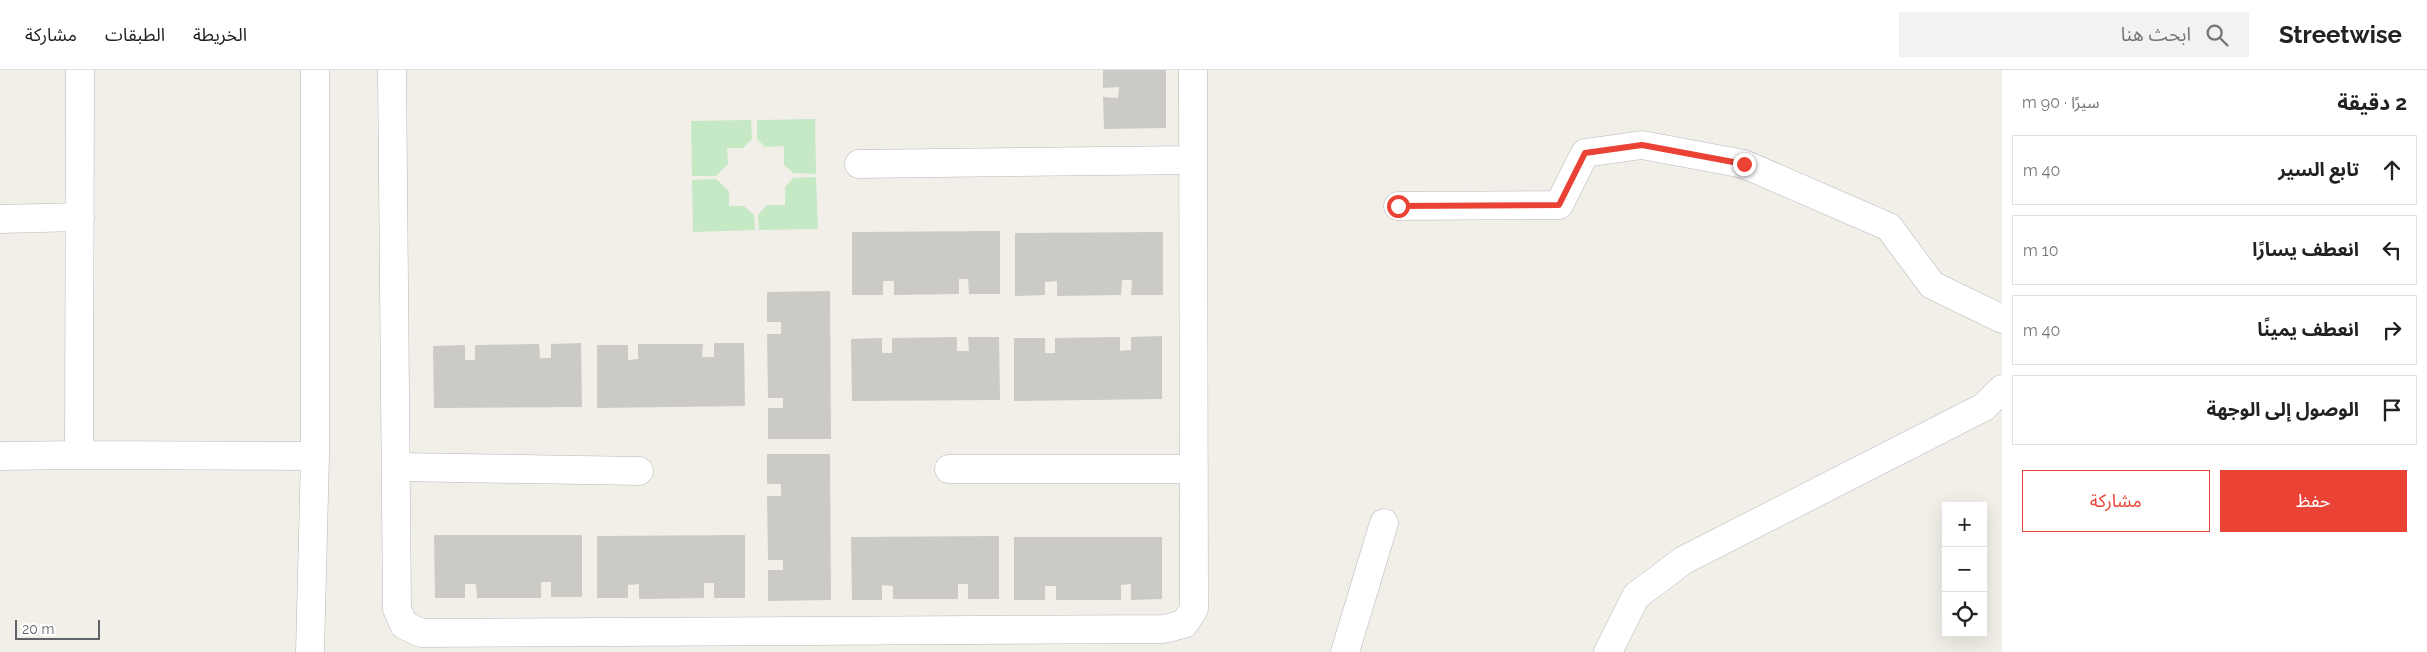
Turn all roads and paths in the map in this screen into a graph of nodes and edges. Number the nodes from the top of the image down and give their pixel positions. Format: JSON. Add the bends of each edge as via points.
{"nodes":[{"id":1,"x":80,"y":70,"type":"edge"},
{"id":2,"x":315,"y":70,"type":"edge"},
{"id":3,"x":392,"y":70,"type":"edge"},
{"id":4,"x":1193,"y":70,"type":"edge"},
{"id":5,"x":1193,"y":160,"type":"junction"},
{"id":6,"x":859,"y":164,"type":"dead end"},
{"id":7,"x":1398,"y":206,"type":"dead end"},
{"id":8,"x":80,"y":217,"type":"junction"},
{"id":9,"x":0,"y":219,"type":"edge"},
{"id":10,"x":2002,"y":319,"type":"edge"},
{"id":11,"x":2002,"y":389,"type":"edge"},
{"id":12,"x":79,"y":455,"type":"junction"},
{"id":13,"x":0,"y":456,"type":"edge"},
{"id":14,"x":314,"y":456,"type":"junction"},
{"id":15,"x":396,"y":467,"type":"junction"},
{"id":16,"x":949,"y":469,"type":"dead end"},
{"id":17,"x":1194,"y":469,"type":"junction"},
{"id":18,"x":639,"y":471,"type":"dead end"},
{"id":19,"x":1384,"y":523,"type":"dead end"},
{"id":20,"x":310,"y":652,"type":"edge"},
{"id":21,"x":1345,"y":652,"type":"edge"},
{"id":22,"x":1608,"y":652,"type":"edge"}],
"edges":[{"from":1,"to":8,"type":"street"},
{"from":2,"to":14,"type":"street"},
{"from":3,"to":15,"type":"street"},
{"from":4,"to":5,"type":"street"},
{"from":5,"to":6,"type":"street"},
{"from":5,"to":17,"type":"street"},
{"from":7,"to":10,"type":"street","via":[[1559,205],[1585,153],[1642,145],[1744,164],[1889,227],[1932,285]]},
{"from":8,"to":9,"type":"street"},
{"from":8,"to":12,"type":"street"},
{"from":11,"to":22,"type":"street","via":[[1984,407],[1684,560],[1636,596]]},
{"from":12,"to":13,"type":"street"},
{"from":12,"to":14,"type":"street"},
{"from":14,"to":20,"type":"street"},
{"from":15,"to":17,"type":"street","via":[[397,609],[404,625],[421,633],[1164,629],[1184,624],[1194,609]]},
{"from":15,"to":18,"type":"street"},
{"from":16,"to":17,"type":"street"},
{"from":19,"to":21,"type":"street"}]}
